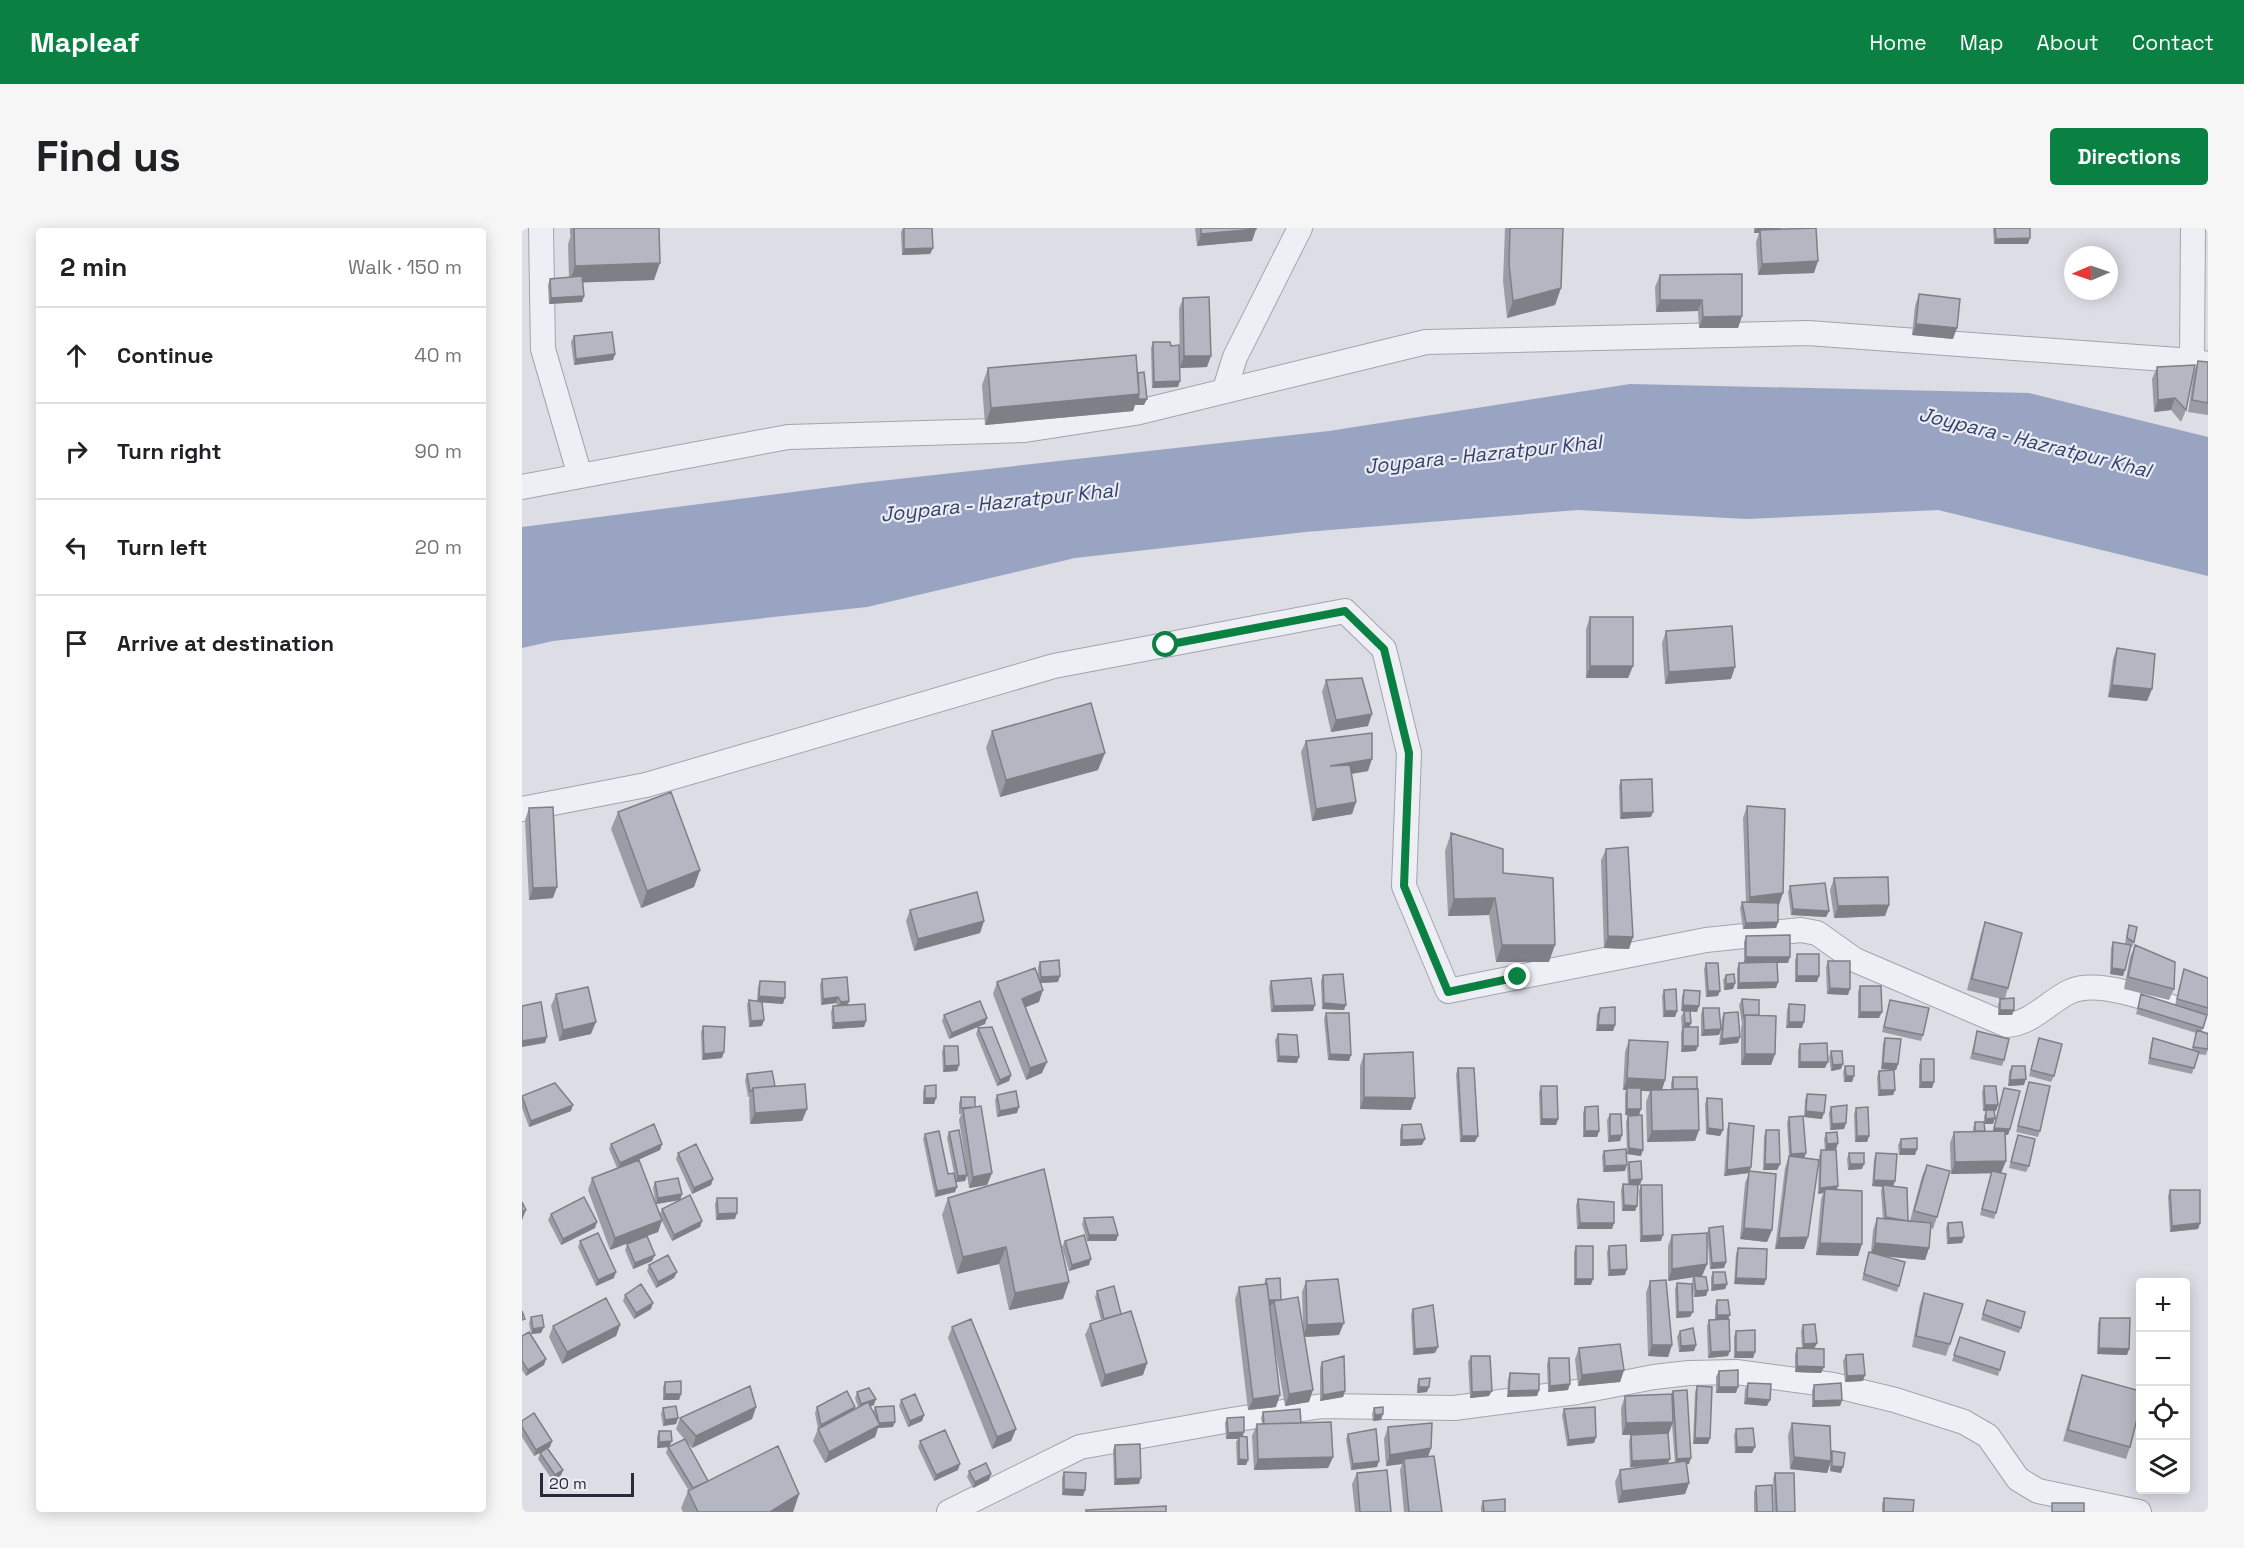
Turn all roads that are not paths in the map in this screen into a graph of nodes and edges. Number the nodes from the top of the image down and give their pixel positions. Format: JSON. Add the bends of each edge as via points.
{"nodes":[{"id":1,"x":541,"y":228,"type":"edge"},
{"id":2,"x":1300,"y":228,"type":"edge"},
{"id":3,"x":2193,"y":228,"type":"edge"},
{"id":4,"x":2200,"y":363,"type":"edge"},
{"id":5,"x":1225,"y":389,"type":"junction"},
{"id":6,"x":580,"y":476,"type":"junction"},
{"id":7,"x":522,"y":487,"type":"edge"},
{"id":8,"x":522,"y":809,"type":"edge"},
{"id":9,"x":2208,"y":1020,"type":"edge"},
{"id":10,"x":949,"y":1512,"type":"edge"},
{"id":11,"x":2139,"y":1512,"type":"edge"}],
"edges":[{"from":1,"to":6,"type":"street","via":[[543,349]]},
{"from":2,"to":5,"type":"street","via":[[1235,357]]},
{"from":3,"to":4,"type":"street"},
{"from":4,"to":5,"type":"street","via":[[1808,333],[1426,342]]},
{"from":5,"to":6,"type":"street","via":[[1135,413],[1024,430],[788,437]]},
{"from":6,"to":7,"type":"street"},
{"from":8,"to":9,"type":"street","via":[[646,785],[1054,666],[1345,611],[1384,649],[1409,753],[1404,886],[1448,992],[1706,940],[1801,930],[1817,933],[1855,960],[2007,1025],[2026,1020],[2073,990],[2102,987]]},
{"from":10,"to":11,"type":"street","via":[[1080,1447],[1225,1421],[1322,1406],[1454,1408],[1577,1392],[1654,1377],[1736,1372],[1833,1385],[1964,1422],[1988,1436],[2018,1479],[2038,1491]]}]}
